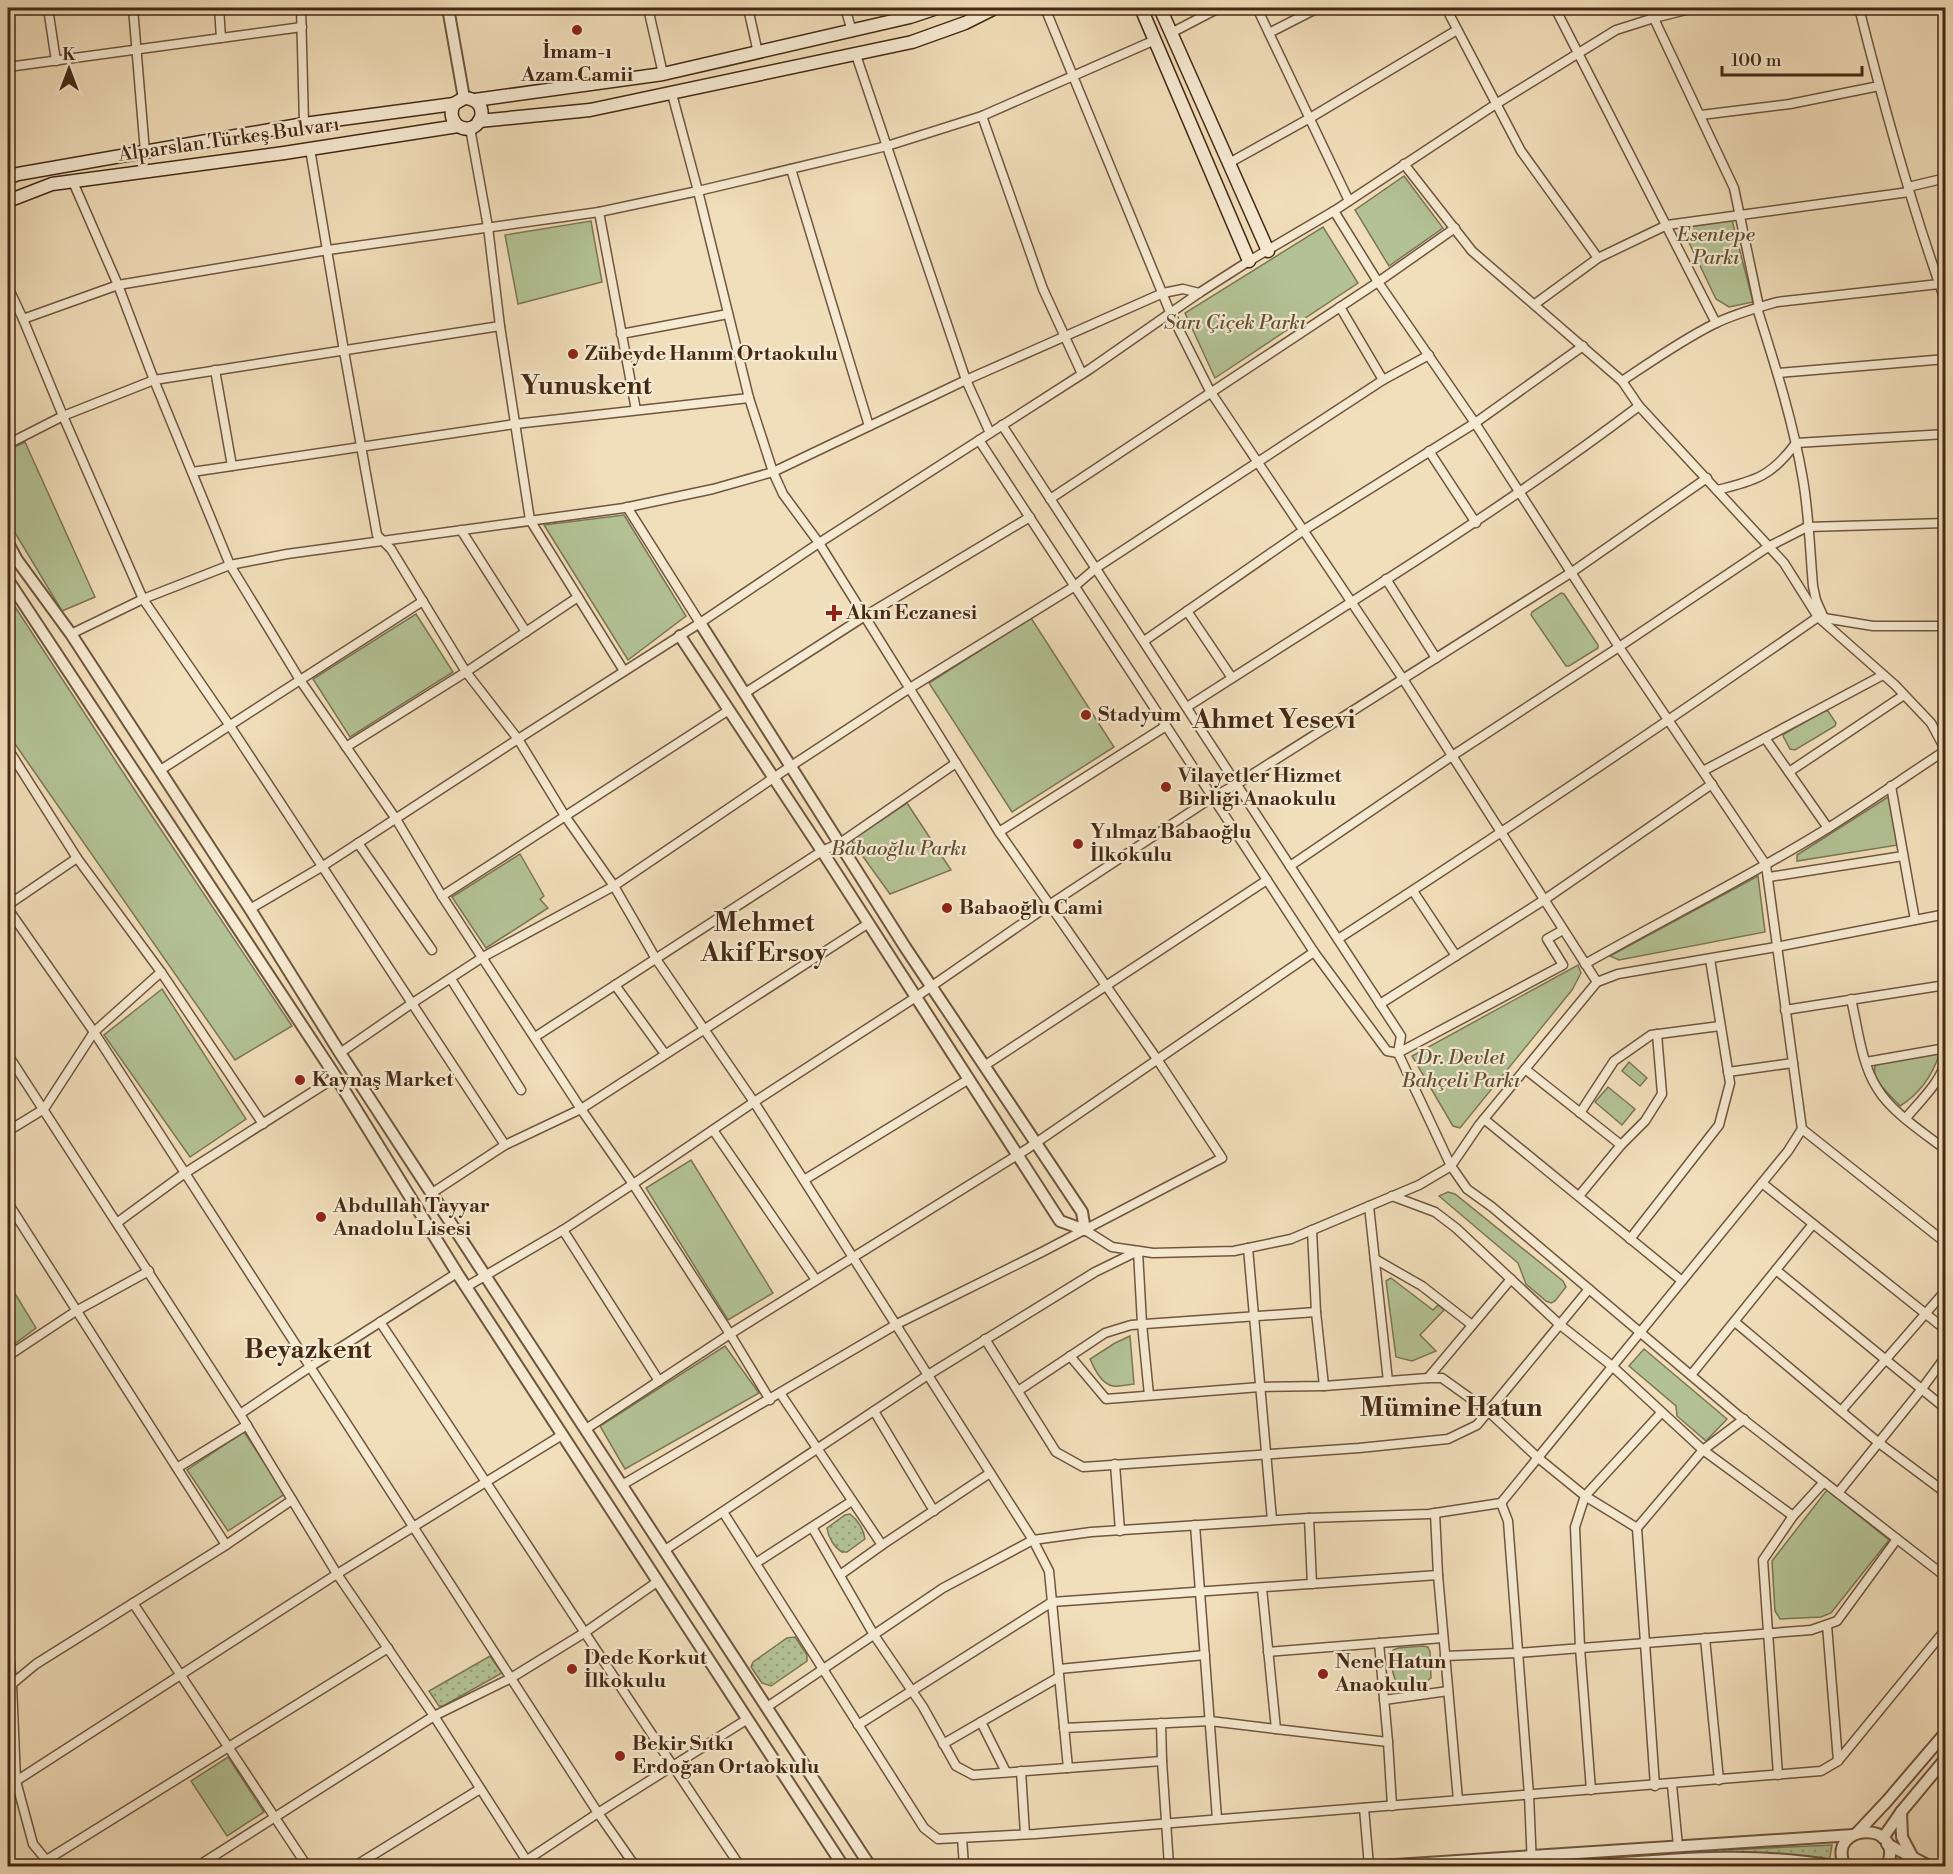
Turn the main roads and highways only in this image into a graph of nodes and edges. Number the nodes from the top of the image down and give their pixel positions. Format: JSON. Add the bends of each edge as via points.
{"nodes":[{"id":1,"x":937,"y":8,"type":"edge"},
{"id":2,"x":994,"y":8,"type":"edge"},
{"id":3,"x":1141,"y":8,"type":"edge"},
{"id":4,"x":1160,"y":8,"type":"edge"},
{"id":5,"x":465,"y":101,"type":"junction"},
{"id":6,"x":469,"y":125,"type":"junction"},
{"id":7,"x":8,"y":177,"type":"edge"},
{"id":8,"x":8,"y":201,"type":"edge"},
{"id":9,"x":1268,"y":251,"type":"road end"},
{"id":10,"x":1249,"y":261,"type":"road end"}],
"edges":[{"from":1,"to":5,"type":"main road","name":"Alparslan Türkeş Bulvarı","via":[[663,74]]},
{"from":2,"to":6,"type":"main road","name":"Alparslan Türkeş Bulvarı","via":[[912,42],[590,110]]},
{"from":3,"to":10,"type":"main road"},
{"from":4,"to":9,"type":"main road"},
{"from":5,"to":6,"type":"main road","via":[[481,107],[482,112]]},
{"from":5,"to":6,"type":"main road","via":[[452,113],[452,118]]},
{"from":5,"to":7,"type":"main road","name":"Alparslan Türkeş Bulvarı","via":[[304,124]]},
{"from":6,"to":8,"type":"main road","name":"Alparslan Türkeş Bulvarı","via":[[52,184]]}]}
